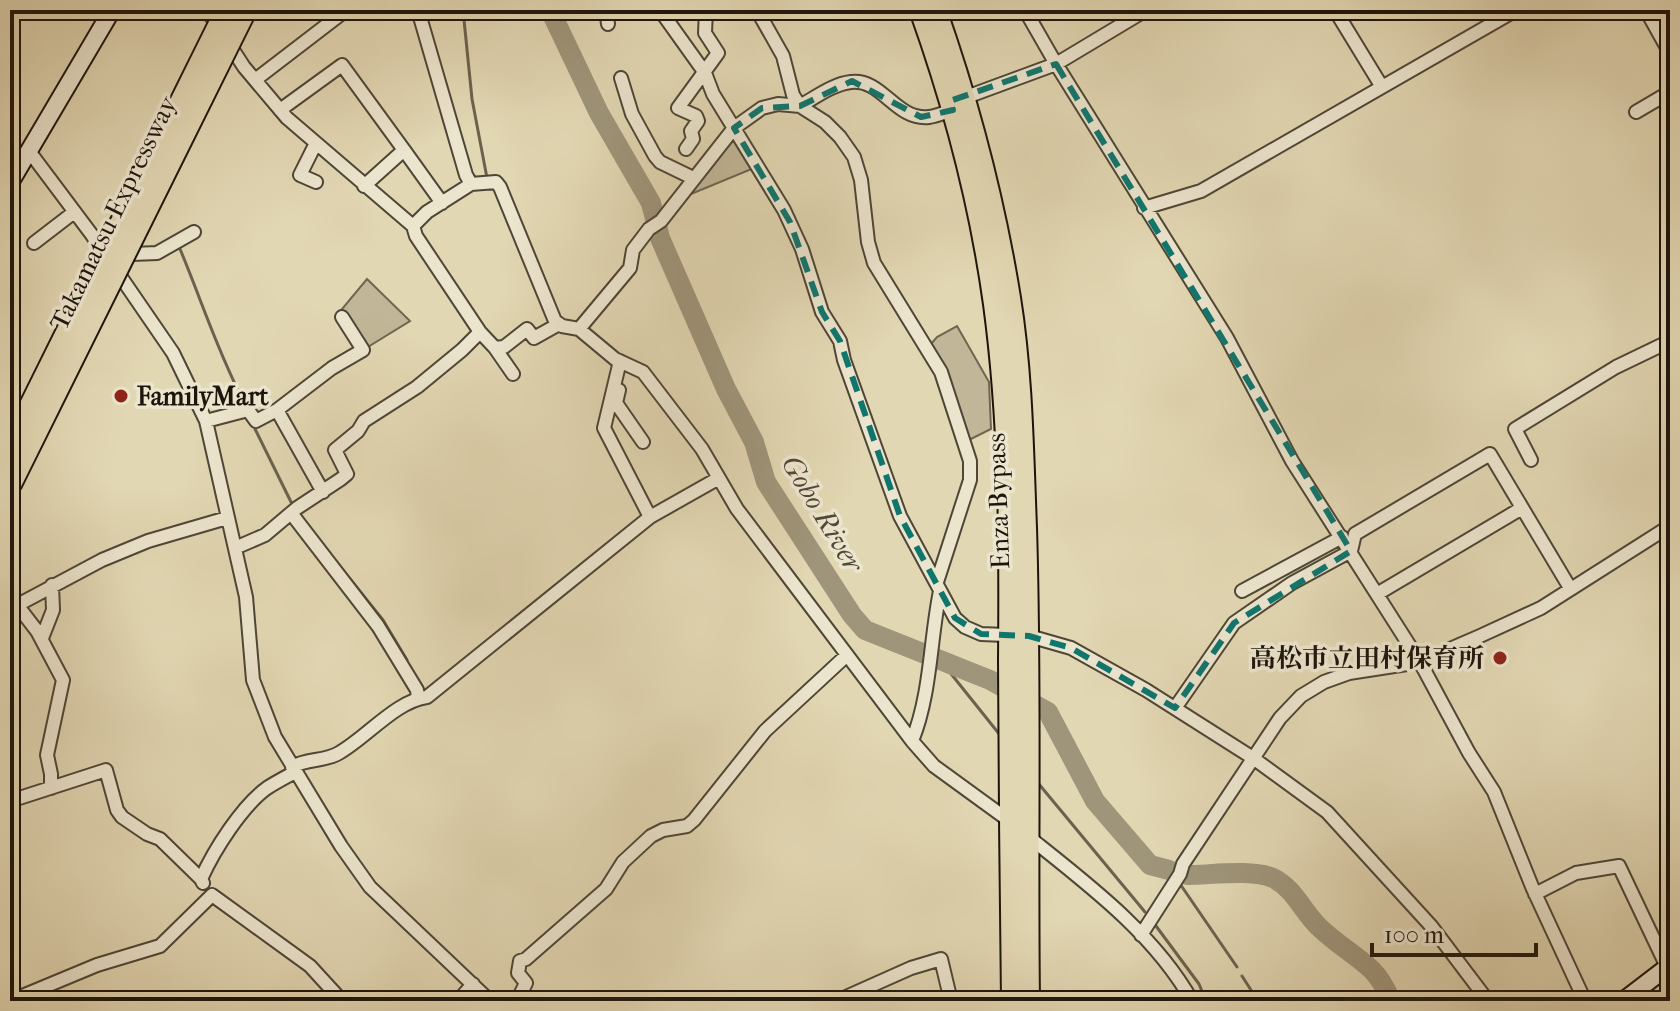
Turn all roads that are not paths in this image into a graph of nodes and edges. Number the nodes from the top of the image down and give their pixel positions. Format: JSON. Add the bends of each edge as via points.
{"nodes":[{"id":1,"x":112,"y":10,"type":"edge"},
{"id":2,"x":245,"y":10,"type":"edge"},
{"id":3,"x":252,"y":10,"type":"edge"},
{"id":4,"x":418,"y":10,"type":"edge"},
{"id":5,"x":606,"y":10,"type":"edge"},
{"id":6,"x":660,"y":10,"type":"edge"},
{"id":7,"x":706,"y":10,"type":"edge"},
{"id":8,"x":757,"y":10,"type":"edge"},
{"id":9,"x":920,"y":10,"type":"edge"},
{"id":10,"x":936,"y":10,"type":"edge"},
{"id":11,"x":1025,"y":10,"type":"edge"},
{"id":12,"x":1146,"y":10,"type":"edge"},
{"id":13,"x":1335,"y":10,"type":"edge"},
{"id":14,"x":1516,"y":10,"type":"edge"},
{"id":15,"x":1646,"y":10,"type":"edge"},
{"id":16,"x":217,"y":13,"type":"edge"},
{"id":17,"x":341,"y":14,"type":"dead end"},
{"id":18,"x":608,"y":24,"type":"dead end"},
{"id":19,"x":233,"y":49,"type":"junction"},
{"id":20,"x":1670,"y":53,"type":"edge"},
{"id":21,"x":1056,"y":64,"type":"junction"},
{"id":22,"x":705,"y":73,"type":"junction"},
{"id":23,"x":621,"y":78,"type":"dead end"},
{"id":24,"x":255,"y":80,"type":"junction"},
{"id":25,"x":1382,"y":87,"type":"junction"},
{"id":26,"x":1670,"y":92,"type":"edge"},
{"id":27,"x":956,"y":103,"type":"junction"},
{"id":28,"x":800,"y":106,"type":"junction"},
{"id":29,"x":280,"y":110,"type":"junction"},
{"id":30,"x":1636,"y":112,"type":"dead end"},
{"id":31,"x":734,"y":128,"type":"junction"},
{"id":32,"x":316,"y":143,"type":"junction"},
{"id":33,"x":686,"y":149,"type":"dead end"},
{"id":34,"x":404,"y":150,"type":"junction"},
{"id":35,"x":29,"y":151,"type":"junction"},
{"id":36,"x":693,"y":178,"type":"junction"},
{"id":37,"x":316,"y":182,"type":"dead end"},
{"id":38,"x":10,"y":183,"type":"edge"},
{"id":39,"x":471,"y":184,"type":"junction"},
{"id":40,"x":364,"y":186,"type":"junction"},
{"id":41,"x":442,"y":203,"type":"junction"},
{"id":42,"x":1144,"y":208,"type":"junction"},
{"id":43,"x":73,"y":213,"type":"junction"},
{"id":44,"x":413,"y":226,"type":"junction"},
{"id":45,"x":194,"y":232,"type":"dead end"},
{"id":46,"x":34,"y":243,"type":"dead end"},
{"id":47,"x":100,"y":247,"type":"junction"},
{"id":48,"x":132,"y":254,"type":"junction"},
{"id":49,"x":121,"y":277,"type":"junction"},
{"id":50,"x":342,"y":317,"type":"dead end"},
{"id":51,"x":559,"y":324,"type":"junction"},
{"id":52,"x":579,"y":329,"type":"junction"},
{"id":53,"x":480,"y":332,"type":"junction"},
{"id":54,"x":1670,"y":341,"type":"edge"},
{"id":55,"x":495,"y":348,"type":"junction"},
{"id":56,"x":624,"y":362,"type":"junction"},
{"id":57,"x":513,"y":374,"type":"dead end"},
{"id":58,"x":277,"y":410,"type":"junction"},
{"id":59,"x":206,"y":421,"type":"junction"},
{"id":60,"x":10,"y":427,"type":"edge"},
{"id":61,"x":643,"y":442,"type":"dead end"},
{"id":62,"x":10,"y":448,"type":"edge"},
{"id":63,"x":1531,"y":460,"type":"dead end"},
{"id":64,"x":719,"y":478,"type":"junction"},
{"id":65,"x":10,"y":484,"type":"edge"},
{"id":66,"x":323,"y":492,"type":"junction"},
{"id":67,"x":10,"y":499,"type":"edge"},
{"id":68,"x":1522,"y":508,"type":"junction"},
{"id":69,"x":294,"y":511,"type":"junction"},
{"id":70,"x":650,"y":517,"type":"junction"},
{"id":71,"x":227,"y":518,"type":"junction"},
{"id":72,"x":1670,"y":526,"type":"edge"},
{"id":73,"x":1342,"y":537,"type":"junction"},
{"id":74,"x":235,"y":548,"type":"junction"},
{"id":75,"x":1351,"y":551,"type":"junction"},
{"id":76,"x":52,"y":585,"type":"junction"},
{"id":77,"x":938,"y":587,"type":"junction"},
{"id":78,"x":1570,"y":588,"type":"junction"},
{"id":79,"x":1242,"y":591,"type":"dead end"},
{"id":80,"x":1377,"y":594,"type":"junction"},
{"id":81,"x":13,"y":607,"type":"edge"},
{"id":82,"x":1020,"y":636,"type":"junction"},
{"id":83,"x":42,"y":638,"type":"junction"},
{"id":84,"x":847,"y":655,"type":"junction"},
{"id":85,"x":1420,"y":662,"type":"junction"},
{"id":86,"x":418,"y":698,"type":"junction"},
{"id":87,"x":1175,"y":708,"type":"junction"},
{"id":88,"x":912,"y":741,"type":"junction"},
{"id":89,"x":1253,"y":758,"type":"junction"},
{"id":90,"x":293,"y":770,"type":"junction"},
{"id":91,"x":51,"y":788,"type":"junction"},
{"id":92,"x":10,"y":801,"type":"edge"},
{"id":93,"x":1006,"y":818,"type":"junction"},
{"id":94,"x":1028,"y":837,"type":"junction"},
{"id":95,"x":201,"y":879,"type":"junction"},
{"id":96,"x":1535,"y":894,"type":"junction"},
{"id":97,"x":208,"y":897,"type":"junction"},
{"id":98,"x":1141,"y":935,"type":"junction"},
{"id":99,"x":1669,"y":966,"type":"edge"},
{"id":100,"x":473,"y":984,"type":"junction"},
{"id":101,"x":20,"y":1001,"type":"edge"},
{"id":102,"x":342,"y":1001,"type":"edge"},
{"id":103,"x":458,"y":1001,"type":"edge"},
{"id":104,"x":490,"y":1001,"type":"edge"},
{"id":105,"x":517,"y":1001,"type":"edge"},
{"id":106,"x":837,"y":1001,"type":"edge"},
{"id":107,"x":951,"y":1001,"type":"edge"},
{"id":108,"x":1004,"y":1001,"type":"edge"},
{"id":109,"x":1012,"y":1001,"type":"edge"},
{"id":110,"x":1029,"y":1001,"type":"edge"},
{"id":111,"x":1192,"y":1001,"type":"edge"},
{"id":112,"x":1488,"y":1001,"type":"edge"},
{"id":113,"x":1585,"y":1001,"type":"edge"},
{"id":114,"x":1623,"y":1001,"type":"edge"}],
"edges":[{"from":1,"to":35,"type":"main road"},
{"from":2,"to":65,"type":"highway","name":"Takamatsu Expressway","bridge":true},
{"from":3,"to":19,"type":"highway"},
{"from":4,"to":39,"type":"street"},
{"from":5,"to":18,"type":"street"},
{"from":6,"to":22,"type":"street"},
{"from":7,"to":22,"type":"street","via":[[705,33],[718,53]]},
{"from":8,"to":28,"type":"street","via":[[783,56]]},
{"from":9,"to":27,"type":"highway","name":"Enza Bypass"},
{"from":10,"to":27,"type":"highway","name":"Enza Bypass"},
{"from":11,"to":21,"type":"street"},
{"from":12,"to":21,"type":"street"},
{"from":13,"to":25,"type":"street"},
{"from":14,"to":25,"type":"street"},
{"from":15,"to":20,"type":"street"},
{"from":16,"to":19,"type":"street"},
{"from":16,"to":47,"type":"highway"},
{"from":16,"to":62,"type":"highway","name":"Takamatsu Expressway","bridge":true},
{"from":17,"to":24,"type":"street"},
{"from":19,"to":24,"type":"street"},
{"from":19,"to":48,"type":"highway"},
{"from":21,"to":27,"type":"street"},
{"from":21,"to":42,"type":"street"},
{"from":22,"to":31,"type":"street"},
{"from":22,"to":33,"type":"street","via":[[678,108],[698,121]]},
{"from":23,"to":36,"type":"street","via":[[632,114],[655,156]]},
{"from":24,"to":29,"type":"street"},
{"from":25,"to":42,"type":"street","via":[[1201,191]]},
{"from":26,"to":30,"type":"street"},
{"from":27,"to":28,"type":"street","via":[[931,117],[911,115],[864,82],[852,81]]},
{"from":27,"to":82,"type":"highway","name":"Enza Bypass","via":[[980,148],[1011,300],[1020,406]]},
{"from":28,"to":31,"type":"street","via":[[762,108]]},
{"from":28,"to":77,"type":"street","via":[[825,122],[854,157],[874,263],[941,372],[970,461],[970,480]]},
{"from":29,"to":32,"type":"street"},
{"from":29,"to":34,"type":"street","via":[[342,65]]},
{"from":31,"to":36,"type":"street"},
{"from":31,"to":77,"type":"street","via":[[802,249],[900,516]]},
{"from":32,"to":37,"type":"street","via":[[300,175]]},
{"from":32,"to":40,"type":"street"},
{"from":34,"to":40,"type":"street"},
{"from":34,"to":41,"type":"street"},
{"from":35,"to":38,"type":"main road"},
{"from":35,"to":43,"type":"street"},
{"from":36,"to":52,"type":"street","via":[[633,250],[630,268]]},
{"from":39,"to":41,"type":"street"},
{"from":39,"to":51,"type":"street","via":[[496,182],[500,187]]},
{"from":40,"to":44,"type":"street"},
{"from":41,"to":44,"type":"street"},
{"from":42,"to":73,"type":"street","via":[[1227,338],[1292,461]]},
{"from":43,"to":46,"type":"street"},
{"from":43,"to":47,"type":"street"},
{"from":44,"to":53,"type":"street"},
{"from":45,"to":48,"type":"street","via":[[157,253]]},
{"from":47,"to":49,"type":"street"},
{"from":47,"to":60,"type":"highway"},
{"from":48,"to":49,"type":"highway"},
{"from":49,"to":59,"type":"street","via":[[173,353]]},
{"from":49,"to":67,"type":"highway"},
{"from":50,"to":58,"type":"street","via":[[363,350]]},
{"from":51,"to":52,"type":"street"},
{"from":51,"to":55,"type":"street","via":[[534,338],[527,329]]},
{"from":52,"to":56,"type":"street"},
{"from":53,"to":55,"type":"street"},
{"from":53,"to":66,"type":"street","via":[[417,387],[364,421],[335,450],[347,474]]},
{"from":54,"to":63,"type":"street","via":[[1616,367],[1515,429]]},
{"from":55,"to":57,"type":"street"},
{"from":56,"to":61,"type":"street","via":[[616,403]]},
{"from":56,"to":64,"type":"street","via":[[643,372]]},
{"from":56,"to":70,"type":"street","via":[[604,428]]},
{"from":58,"to":59,"type":"street","via":[[256,421],[248,410]]},
{"from":58,"to":66,"type":"street"},
{"from":59,"to":71,"type":"street"},
{"from":64,"to":70,"type":"street"},
{"from":64,"to":84,"type":"street"},
{"from":66,"to":69,"type":"street"},
{"from":68,"to":75,"type":"street","via":[[1490,454],[1355,534]]},
{"from":68,"to":78,"type":"street"},
{"from":68,"to":80,"type":"street"},
{"from":69,"to":74,"type":"street","via":[[265,535]]},
{"from":69,"to":86,"type":"street","via":[[378,626]]},
{"from":70,"to":86,"type":"street","via":[[427,697]]},
{"from":71,"to":74,"type":"street"},
{"from":71,"to":76,"type":"street","via":[[152,539]]},
{"from":72,"to":78,"type":"street"},
{"from":73,"to":75,"type":"street"},
{"from":73,"to":79,"type":"street"},
{"from":74,"to":90,"type":"street","via":[[249,616],[256,692]]},
{"from":75,"to":80,"type":"street"},
{"from":75,"to":87,"type":"street","via":[[1234,623]]},
{"from":76,"to":81,"type":"street"},
{"from":76,"to":83,"type":"street","via":[[53,610]]},
{"from":77,"to":82,"type":"street","via":[[965,627],[981,634]]},
{"from":77,"to":88,"type":"street","via":[[932,654]]},
{"from":78,"to":85,"type":"street","via":[[1541,608]]},
{"from":80,"to":85,"type":"street"},
{"from":81,"to":83,"type":"street"},
{"from":82,"to":87,"type":"street","via":[[1071,648]]},
{"from":82,"to":93,"type":"highway","name":"Enza Bypass","via":[[1009,681]]},
{"from":82,"to":94,"type":"highway","name":"Enza Bypass","via":[[1029,689]]},
{"from":83,"to":91,"type":"street","via":[[63,680],[47,755]]},
{"from":84,"to":88,"type":"street"},
{"from":84,"to":105,"type":"street","via":[[765,731],[694,820],[651,836],[623,862],[606,889],[520,961],[518,973],[526,983]]},
{"from":85,"to":89,"type":"street","via":[[1324,682],[1280,718]]},
{"from":85,"to":96,"type":"street","via":[[1494,792]]},
{"from":86,"to":90,"type":"street","via":[[337,754],[304,760]]},
{"from":87,"to":89,"type":"street"},
{"from":88,"to":93,"type":"street","via":[[934,766]]},
{"from":89,"to":98,"type":"street"},
{"from":89,"to":112,"type":"street","via":[[1327,812],[1432,927]]},
{"from":90,"to":95,"type":"street","via":[[255,799]]},
{"from":90,"to":100,"type":"street","via":[[370,887]]},
{"from":91,"to":92,"type":"street"},
{"from":91,"to":95,"type":"street","via":[[106,770],[122,817],[160,839]]},
{"from":93,"to":94,"type":"street"},
{"from":93,"to":108,"type":"street"},
{"from":93,"to":109,"type":"highway","name":"Enza Bypass"},
{"from":94,"to":98,"type":"street"},
{"from":94,"to":110,"type":"highway","name":"Enza Bypass"},
{"from":95,"to":97,"type":"street"},
{"from":96,"to":99,"type":"street","via":[[1576,873],[1619,866]]},
{"from":96,"to":113,"type":"street"},
{"from":97,"to":101,"type":"street","via":[[160,946],[97,965]]},
{"from":97,"to":102,"type":"street","via":[[310,966]]},
{"from":98,"to":111,"type":"street"},
{"from":99,"to":114,"type":"main road"},
{"from":100,"to":103,"type":"street"},
{"from":100,"to":104,"type":"street"},
{"from":106,"to":107,"type":"street","via":[[941,959]]}]}
